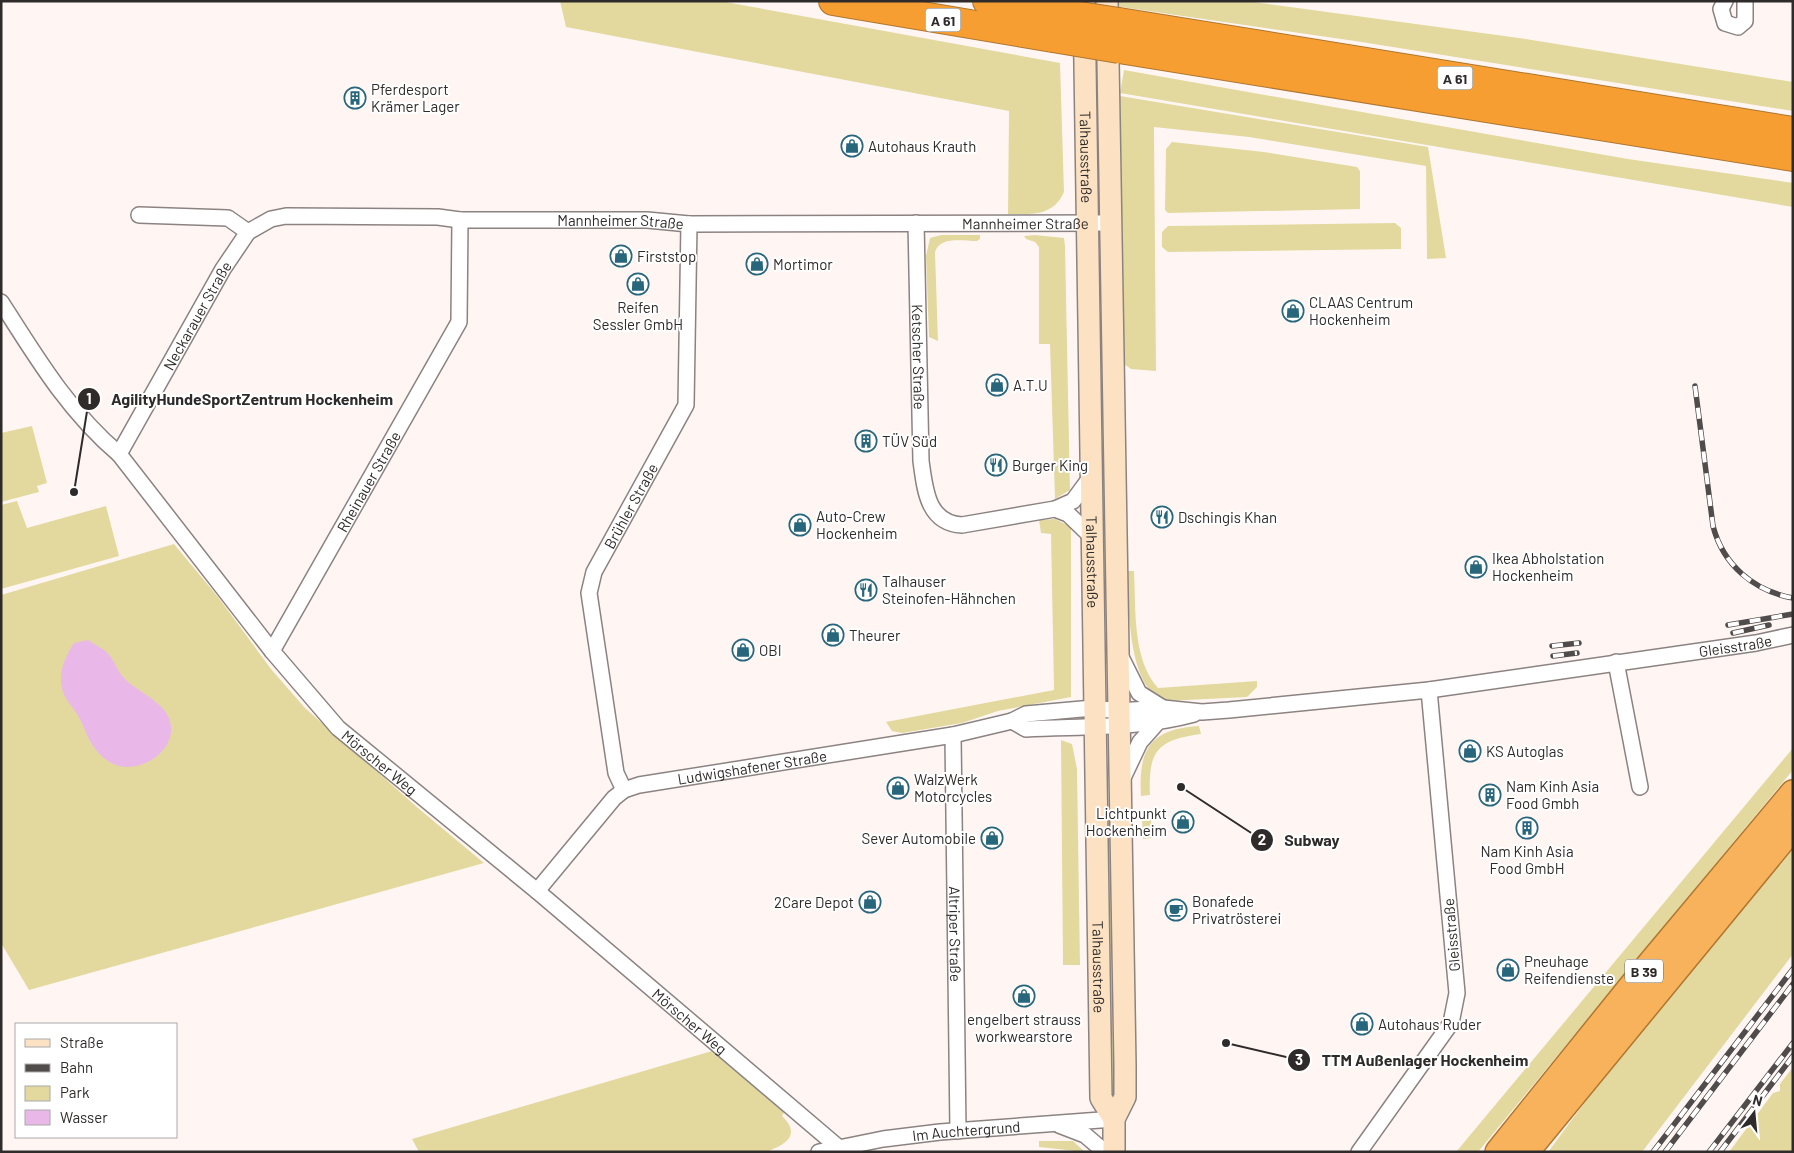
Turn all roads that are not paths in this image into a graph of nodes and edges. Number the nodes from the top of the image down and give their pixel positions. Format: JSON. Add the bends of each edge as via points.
{"nodes":[{"id":1,"x":833,"y":1,"type":"edge"},
{"id":2,"x":987,"y":1,"type":"edge"},
{"id":3,"x":1084,"y":1,"type":"edge"},
{"id":4,"x":1724,"y":1,"type":"edge"},
{"id":5,"x":1745,"y":1,"type":"edge"},
{"id":6,"x":1115,"y":24,"type":"edge"},
{"id":7,"x":1053,"y":25,"type":"junction"},
{"id":8,"x":1793,"y":131,"type":"edge"},
{"id":9,"x":1793,"y":157,"type":"edge"},
{"id":10,"x":139,"y":215,"type":"dead end"},
{"id":11,"x":460,"y":220,"type":"junction"},
{"id":12,"x":1087,"y":222,"type":"junction"},
{"id":13,"x":916,"y":223,"type":"junction"},
{"id":14,"x":1111,"y":223,"type":"junction"},
{"id":15,"x":689,"y":224,"type":"junction"},
{"id":16,"x":248,"y":232,"type":"junction"},
{"id":17,"x":1,"y":302,"type":"edge"},
{"id":18,"x":119,"y":454,"type":"junction"},
{"id":19,"x":1090,"y":478,"type":"junction"},
{"id":20,"x":1056,"y":509,"type":"junction"},
{"id":21,"x":1092,"y":537,"type":"junction"},
{"id":22,"x":1793,"y":635,"type":"edge"},
{"id":23,"x":1118,"y":650,"type":"junction"},
{"id":24,"x":272,"y":651,"type":"junction"},
{"id":25,"x":1616,"y":662,"type":"junction"},
{"id":26,"x":1429,"y":690,"type":"junction"},
{"id":27,"x":1162,"y":708,"type":"junction"},
{"id":28,"x":1202,"y":712,"type":"junction"},
{"id":29,"x":1094,"y":717,"type":"junction"},
{"id":30,"x":1119,"y":718,"type":"junction"},
{"id":31,"x":1156,"y":724,"type":"junction"},
{"id":32,"x":953,"y":735,"type":"junction"},
{"id":33,"x":1120,"y":784,"type":"junction"},
{"id":34,"x":1640,"y":787,"type":"dead end"},
{"id":35,"x":624,"y":790,"type":"junction"},
{"id":36,"x":1793,"y":793,"type":"edge"},
{"id":37,"x":1793,"y":827,"type":"edge"},
{"id":38,"x":537,"y":891,"type":"junction"},
{"id":39,"x":1556,"y":1113,"type":"junction"},
{"id":40,"x":1114,"y":1119,"type":"junction"},
{"id":41,"x":1056,"y":1124,"type":"junction"},
{"id":42,"x":958,"y":1131,"type":"junction"},
{"id":43,"x":838,"y":1146,"type":"junction"},
{"id":44,"x":820,"y":1152,"type":"edge"},
{"id":45,"x":1105,"y":1152,"type":"edge"},
{"id":46,"x":1114,"y":1152,"type":"edge"},
{"id":47,"x":1359,"y":1152,"type":"edge"},
{"id":48,"x":1498,"y":1152,"type":"edge"},
{"id":49,"x":1526,"y":1152,"type":"edge"},
{"id":50,"x":1540,"y":1152,"type":"edge"}],
"edges":[{"from":1,"to":7,"type":"highway","number":"A 61"},
{"from":2,"to":7,"type":"highway","number":"A 61"},
{"from":3,"to":12,"type":"main road","name":"Talhausstraße"},
{"from":4,"to":5,"type":"street","via":[[1721,9],[1725,23],[1738,26],[1745,21]]},
{"from":6,"to":7,"type":"highway","number":"A 61","bridge":true},
{"from":6,"to":8,"type":"highway","number":"A 61"},
{"from":6,"to":9,"type":"highway","number":"A 61"},
{"from":6,"to":14,"type":"main road","name":"Talhausstraße"},
{"from":10,"to":16,"type":"street","via":[[228,218]]},
{"from":11,"to":15,"type":"street","name":"Mannheimer Straße","via":[[647,220]]},
{"from":11,"to":16,"type":"street","name":"Mannheimer Straße","via":[[286,216],[271,219]]},
{"from":11,"to":24,"type":"street","name":"Rheinauer Straße","via":[[459,322]]},
{"from":12,"to":13,"type":"street","name":"Mannheimer Straße"},
{"from":12,"to":14,"type":"street","name":"Mannheimer Straße"},
{"from":12,"to":19,"type":"main road","name":"Talhausstraße"},
{"from":13,"to":15,"type":"street","name":"Mannheimer Straße"},
{"from":13,"to":20,"type":"street","name":"Ketscher Straße","via":[[921,461],[933,511],[952,524],[962,524]]},
{"from":14,"to":23,"type":"main road","name":"Talhausstraße"},
{"from":15,"to":35,"type":"street","name":"Brühler Straße","via":[[686,406],[589,585],[616,772]]},
{"from":16,"to":18,"type":"street","name":"Neckarauer Straße","via":[[223,268]]},
{"from":17,"to":18,"type":"street","name":"Mörscher Weg","via":[[66,400],[93,432]]},
{"from":18,"to":24,"type":"street","name":"Mörscher Weg"},
{"from":19,"to":20,"type":"street","name":"Ketscher Straße","via":[[1073,501]]},
{"from":19,"to":21,"type":"main road","name":"Talhausstraße"},
{"from":20,"to":21,"type":"street","via":[[1068,514]]},
{"from":21,"to":29,"type":"main road","name":"Talhausstraße"},
{"from":22,"to":25,"type":"street","name":"Gleisstraße"},
{"from":23,"to":27,"type":"street","via":[[1139,693]]},
{"from":23,"to":30,"type":"main road","name":"Talhausstraße"},
{"from":24,"to":38,"type":"street","name":"Mörscher Weg","via":[[338,728]]},
{"from":25,"to":26,"type":"street","name":"Gleisstraße"},
{"from":25,"to":34,"type":"street"},
{"from":26,"to":28,"type":"street","name":"Gleisstraße"},
{"from":26,"to":47,"type":"street","name":"Gleisstraße","via":[[1457,993],[1455,1010],[1444,1033]]},
{"from":27,"to":28,"type":"street","name":"Gleisstraße"},
{"from":27,"to":30,"type":"street","name":"Gleisstraße"},
{"from":28,"to":31,"type":"street","name":"Gleisstraße"},
{"from":29,"to":30,"type":"street","name":"Ludwigshafener Straße"},
{"from":29,"to":32,"type":"street","name":"Ludwigshafener Straße","via":[[1026,714],[1012,722]]},
{"from":29,"to":40,"type":"main road","name":"Talhausstraße","via":[[1101,1098]]},
{"from":30,"to":31,"type":"street","name":"Gleisstraße"},
{"from":30,"to":33,"type":"main road","name":"Talhausstraße"},
{"from":31,"to":33,"type":"street","via":[[1140,742]]},
{"from":32,"to":35,"type":"street","name":"Ludwigshafener Straße"},
{"from":32,"to":42,"type":"street","name":"Altriper Straße"},
{"from":33,"to":40,"type":"main road","name":"Talhausstraße","via":[[1124,1097]]},
{"from":35,"to":38,"type":"street","name":"Ludwigshafener Straße"},
{"from":36,"to":48,"type":"highway","number":"B 39"},
{"from":37,"to":39,"type":"highway","number":"B 39"},
{"from":38,"to":43,"type":"street","name":"Mörscher Weg"},
{"from":39,"to":49,"type":"highway","number":"B 39"},
{"from":39,"to":50,"type":"highway","number":"B 39"},
{"from":40,"to":41,"type":"street","name":"Im Auchtergrund"},
{"from":40,"to":46,"type":"main road","name":"Talhausstraße"},
{"from":41,"to":42,"type":"street","name":"Im Auchtergrund"},
{"from":41,"to":45,"type":"street","via":[[1086,1135]]},
{"from":42,"to":43,"type":"street","name":"Im Auchtergrund"},
{"from":43,"to":44,"type":"street","name":"Im Auchtergrund"}]}
